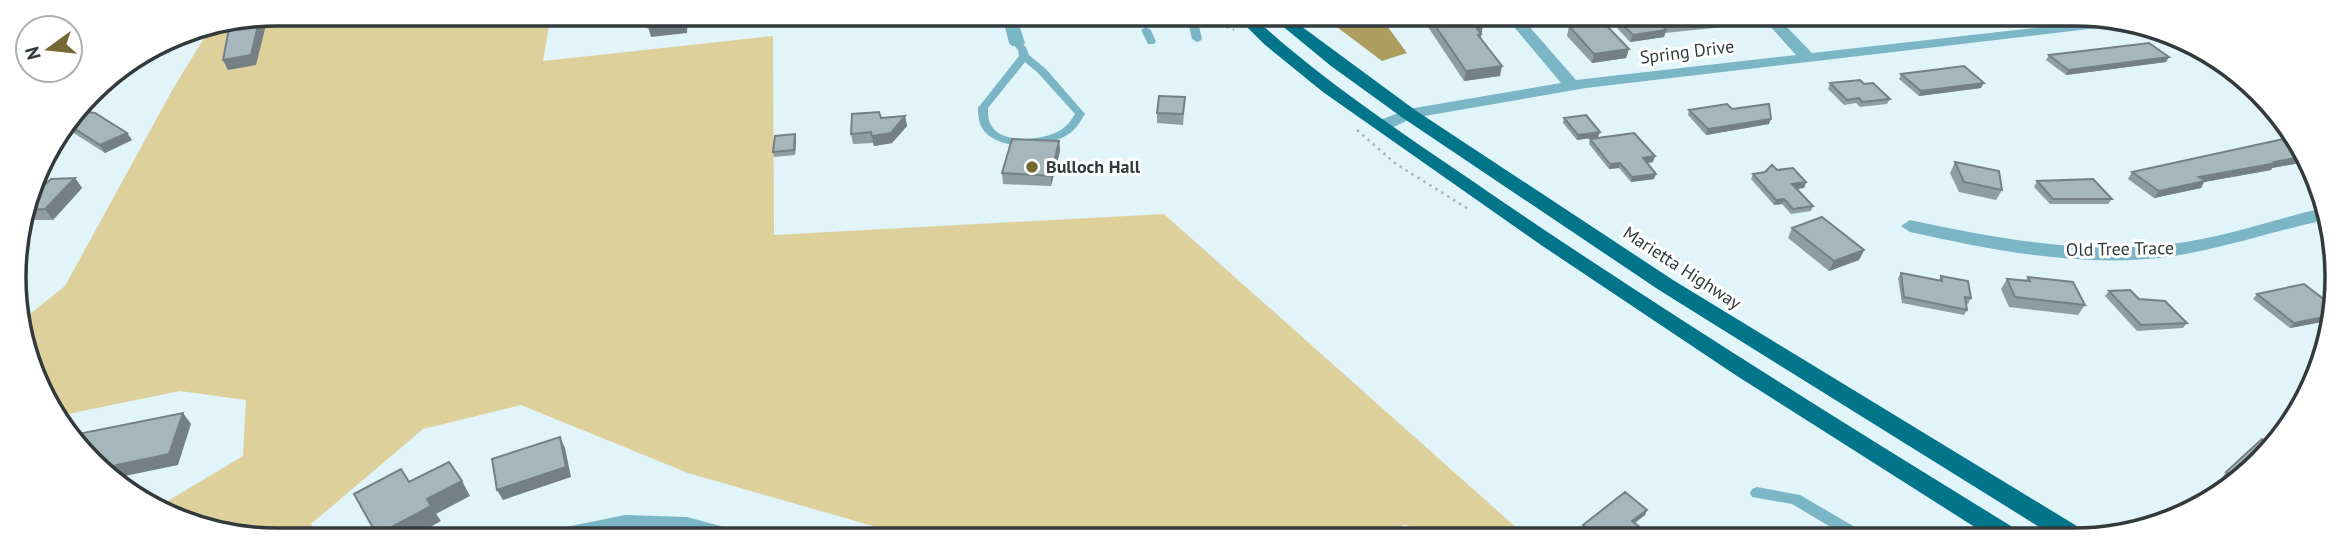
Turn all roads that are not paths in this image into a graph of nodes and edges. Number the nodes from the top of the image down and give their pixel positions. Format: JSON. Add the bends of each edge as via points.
{"nodes":[{"id":1,"x":1012,"y":26,"type":"edge"},
{"id":2,"x":1194,"y":26,"type":"dead end"},
{"id":3,"x":1255,"y":26,"type":"edge"},
{"id":4,"x":1290,"y":26,"type":"edge"},
{"id":5,"x":1521,"y":26,"type":"edge"},
{"id":6,"x":1778,"y":26,"type":"edge"},
{"id":7,"x":2083,"y":27,"type":"edge"},
{"id":8,"x":1146,"y":30,"type":"dead end"},
{"id":9,"x":1197,"y":39,"type":"dead end"},
{"id":10,"x":1151,"y":42,"type":"dead end"},
{"id":11,"x":1020,"y":50,"type":"junction"},
{"id":12,"x":1807,"y":57,"type":"junction"},
{"id":13,"x":1572,"y":85,"type":"junction"},
{"id":14,"x":1409,"y":114,"type":"junction"},
{"id":15,"x":1383,"y":125,"type":"junction"},
{"id":16,"x":2317,"y":216,"type":"edge"},
{"id":17,"x":1910,"y":226,"type":"dead end"},
{"id":18,"x":1756,"y":493,"type":"dead end"},
{"id":19,"x":607,"y":528,"type":"edge"},
{"id":20,"x":694,"y":528,"type":"edge"},
{"id":21,"x":1845,"y":528,"type":"edge"},
{"id":22,"x":1995,"y":528,"type":"edge"},
{"id":23,"x":2061,"y":528,"type":"edge"}],
"edges":[{"from":1,"to":11,"type":"street"},
{"from":2,"to":9,"type":"lane"},
{"from":3,"to":15,"type":"highway","via":[[1308,72]]},
{"from":4,"to":14,"type":"highway","name":"Marietta Highway"},
{"from":5,"to":13,"type":"street"},
{"from":6,"to":12,"type":"street"},
{"from":7,"to":12,"type":"street","name":"Spring Drive"},
{"from":8,"to":10,"type":"lane"},
{"from":11,"to":11,"type":"lane","via":[[983,108],[985,125],[991,133],[1011,140],[1032,141],[1067,133],[1080,114]]},
{"from":12,"to":13,"type":"street","name":"Spring Drive"},
{"from":13,"to":14,"type":"street","name":"Spring Drive"},
{"from":14,"to":15,"type":"street","name":"Spring Drive"},
{"from":14,"to":23,"type":"highway","name":"Marietta Highway","via":[[1754,342]]},
{"from":15,"to":22,"type":"highway","via":[[1629,296]]},
{"from":16,"to":17,"type":"street","name":"Old Tree Trace","via":[[2208,244],[2090,253],[1970,239]]},
{"from":18,"to":21,"type":"lane","via":[[1795,499]]},
{"from":19,"to":20,"type":"street","via":[[625,524]]}]}
